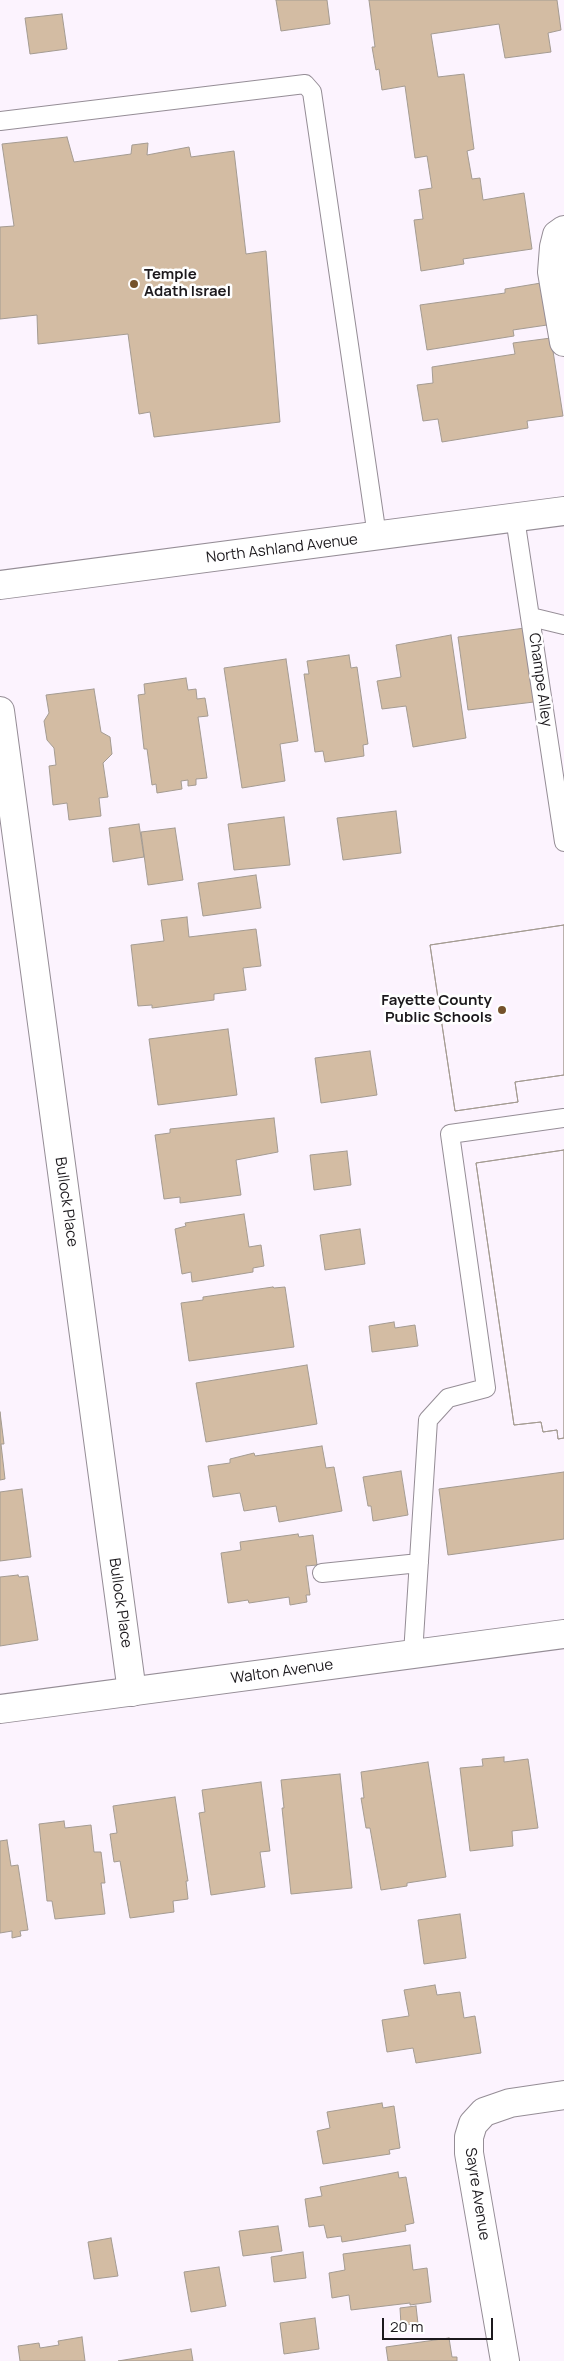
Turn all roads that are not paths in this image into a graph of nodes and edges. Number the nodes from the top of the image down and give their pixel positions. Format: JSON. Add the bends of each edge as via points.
{"nodes":[{"id":1,"x":0,"y":121,"type":"edge"},
{"id":2,"x":564,"y":230,"type":"edge"},
{"id":3,"x":564,"y":342,"type":"edge"},
{"id":4,"x":564,"y":511,"type":"edge"},
{"id":5,"x":516,"y":518,"type":"junction"},
{"id":6,"x":377,"y":536,"type":"junction"},
{"id":7,"x":0,"y":585,"type":"edge"},
{"id":8,"x":530,"y":617,"type":"junction"},
{"id":9,"x":564,"y":625,"type":"edge"},
{"id":10,"x":0,"y":711,"type":"edge"},
{"id":11,"x":559,"y":781,"type":"edge"},
{"id":12,"x":564,"y":842,"type":"edge"},
{"id":13,"x":564,"y":1118,"type":"edge"},
{"id":14,"x":419,"y":1563,"type":"junction"},
{"id":15,"x":322,"y":1573,"type":"dead end"},
{"id":16,"x":564,"y":1634,"type":"edge"},
{"id":17,"x":413,"y":1654,"type":"junction"},
{"id":18,"x":132,"y":1692,"type":"junction"},
{"id":19,"x":0,"y":1709,"type":"edge"},
{"id":20,"x":564,"y":2095,"type":"edge"},
{"id":21,"x":505,"y":2361,"type":"edge"}],
"edges":[{"from":1,"to":6,"type":"lane","via":[[305,84],[312,92]]},
{"from":2,"to":3,"type":"street","via":[[557,235],[552,272]]},
{"from":4,"to":5,"type":"street","name":"North Ashland Avenue"},
{"from":5,"to":6,"type":"street","name":"North Ashland Avenue"},
{"from":5,"to":8,"type":"lane","name":"Champe Alley"},
{"from":6,"to":7,"type":"street","name":"North Ashland Avenue"},
{"from":8,"to":9,"type":"lane"},
{"from":8,"to":11,"type":"lane","name":"Champe Alley"},
{"from":10,"to":18,"type":"street","name":"Bullock Place"},
{"from":11,"to":12,"type":"lane","name":"Champe Alley"},
{"from":13,"to":14,"type":"lane","via":[[450,1134],[486,1388],[448,1398],[428,1420]]},
{"from":14,"to":15,"type":"lane"},
{"from":14,"to":17,"type":"lane"},
{"from":16,"to":17,"type":"street","name":"Walton Avenue"},
{"from":17,"to":18,"type":"street","name":"Walton Avenue"},
{"from":18,"to":19,"type":"street","name":"Walton Avenue"},
{"from":20,"to":21,"type":"street","name":"Sayre Avenue","via":[[510,2103],[484,2112],[473,2124],[469,2138]]}]}
